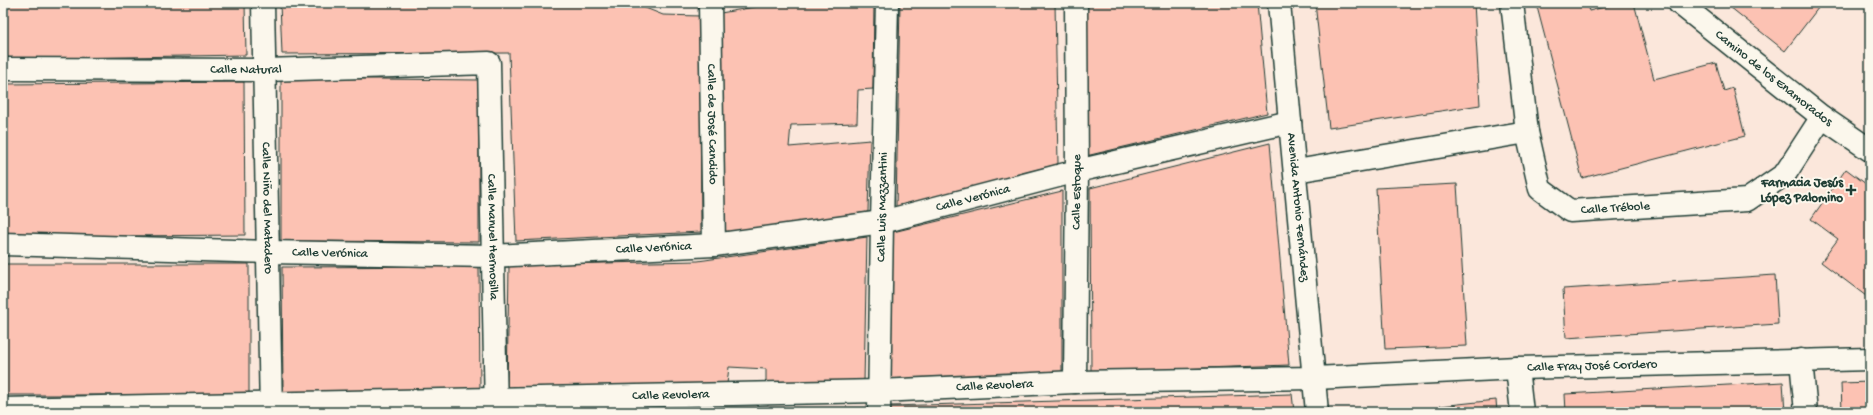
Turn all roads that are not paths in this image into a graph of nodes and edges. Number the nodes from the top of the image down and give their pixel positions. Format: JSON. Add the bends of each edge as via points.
{"nodes":[{"id":1,"x":263,"y":3,"type":"edge"},
{"id":2,"x":710,"y":3,"type":"edge"},
{"id":3,"x":887,"y":3,"type":"edge"},
{"id":4,"x":1076,"y":3,"type":"edge"},
{"id":5,"x":1279,"y":3,"type":"edge"},
{"id":6,"x":1512,"y":3,"type":"edge"},
{"id":7,"x":1679,"y":3,"type":"edge"},
{"id":8,"x":489,"y":63,"type":"joint"},
{"id":9,"x":3,"y":69,"type":"edge"},
{"id":10,"x":266,"y":70,"type":"junction"},
{"id":11,"x":1822,"y":117,"type":"junction"},
{"id":12,"x":1290,"y":122,"type":"junction"},
{"id":13,"x":1527,"y":132,"type":"junction"},
{"id":14,"x":1870,"y":150,"type":"edge"},
{"id":15,"x":1077,"y":171,"type":"junction"},
{"id":16,"x":1296,"y":171,"type":"junction"},
{"id":17,"x":882,"y":222,"type":"junction"},
{"id":18,"x":3,"y":244,"type":"edge"},
{"id":19,"x":714,"y":245,"type":"junction"},
{"id":20,"x":268,"y":252,"type":"junction"},
{"id":21,"x":492,"y":256,"type":"junction"},
{"id":22,"x":1870,"y":359,"type":"edge"},
{"id":23,"x":1802,"y":360,"type":"junction"},
{"id":24,"x":1517,"y":368,"type":"junction"},
{"id":25,"x":1315,"y":378,"type":"junction"},
{"id":26,"x":1074,"y":382,"type":"junction"},
{"id":27,"x":879,"y":402,"type":"edge"},
{"id":28,"x":496,"y":405,"type":"edge"},
{"id":29,"x":271,"y":408,"type":"edge"},
{"id":30,"x":3,"y":409,"type":"edge"},
{"id":31,"x":1318,"y":412,"type":"edge"},
{"id":32,"x":1522,"y":412,"type":"edge"},
{"id":33,"x":1806,"y":412,"type":"edge"}],
"edges":[{"from":1,"to":10,"type":"street","name":"Calle Niño del Matadero"},
{"from":2,"to":19,"type":"street","name":"Calle de José Candido"},
{"from":3,"to":17,"type":"street","name":"Calle Luis Mazzantini"},
{"from":4,"to":15,"type":"street","name":"Calle Estoque"},
{"from":5,"to":12,"type":"street","name":"Avenida Antonio Fernández"},
{"from":6,"to":13,"type":"street","name":"Calle Trébole"},
{"from":7,"to":11,"type":"street","name":"Camino de los Enamorados"},
{"from":8,"to":10,"type":"street","name":"Calle Natural"},
{"from":8,"to":21,"type":"street","name":"Calle Manuel Hermosilla"},
{"from":9,"to":10,"type":"street","name":"Calle Natural"},
{"from":10,"to":20,"type":"street","name":"Calle Niño del Matadero"},
{"from":11,"to":13,"type":"street","name":"Calle Trébole","via":[[1785,174],[1747,200],[1570,212],[1540,189]]},
{"from":11,"to":14,"type":"street","name":"Camino de los Enamorados"},
{"from":12,"to":15,"type":"street","name":"Calle Verónica"},
{"from":12,"to":16,"type":"street","name":"Avenida Antonio Fernández"},
{"from":13,"to":16,"type":"street"},
{"from":15,"to":17,"type":"street","name":"Calle Verónica"},
{"from":15,"to":26,"type":"street","name":"Calle Estoque"},
{"from":16,"to":25,"type":"street","name":"Avenida Antonio Fernández"},
{"from":17,"to":19,"type":"street","name":"Calle Verónica"},
{"from":17,"to":27,"type":"street","name":"Calle Luis Mazzantini"},
{"from":18,"to":20,"type":"street","name":"Calle Verónica"},
{"from":19,"to":21,"type":"street","name":"Calle Verónica"},
{"from":20,"to":21,"type":"street","name":"Calle Verónica"},
{"from":20,"to":29,"type":"street","name":"Calle Niño del Matadero"},
{"from":21,"to":28,"type":"street","name":"Calle Manuel Hermosilla"},
{"from":22,"to":23,"type":"street","name":"Calle Fray José Cordero"},
{"from":23,"to":24,"type":"street","name":"Calle Fray José Cordero"},
{"from":23,"to":33,"type":"street"},
{"from":24,"to":25,"type":"street","name":"Calle Fray José Cordero"},
{"from":24,"to":32,"type":"street"},
{"from":25,"to":26,"type":"street","name":"Calle Revolera"},
{"from":25,"to":31,"type":"street","name":"Avenida Antonio Fernández"},
{"from":26,"to":27,"type":"street","name":"Calle Revolera"},
{"from":27,"to":28,"type":"street","name":"Calle Revolera"},
{"from":28,"to":29,"type":"street","name":"Calle Revolera"},
{"from":29,"to":30,"type":"street","name":"Calle Revolera"}]}
